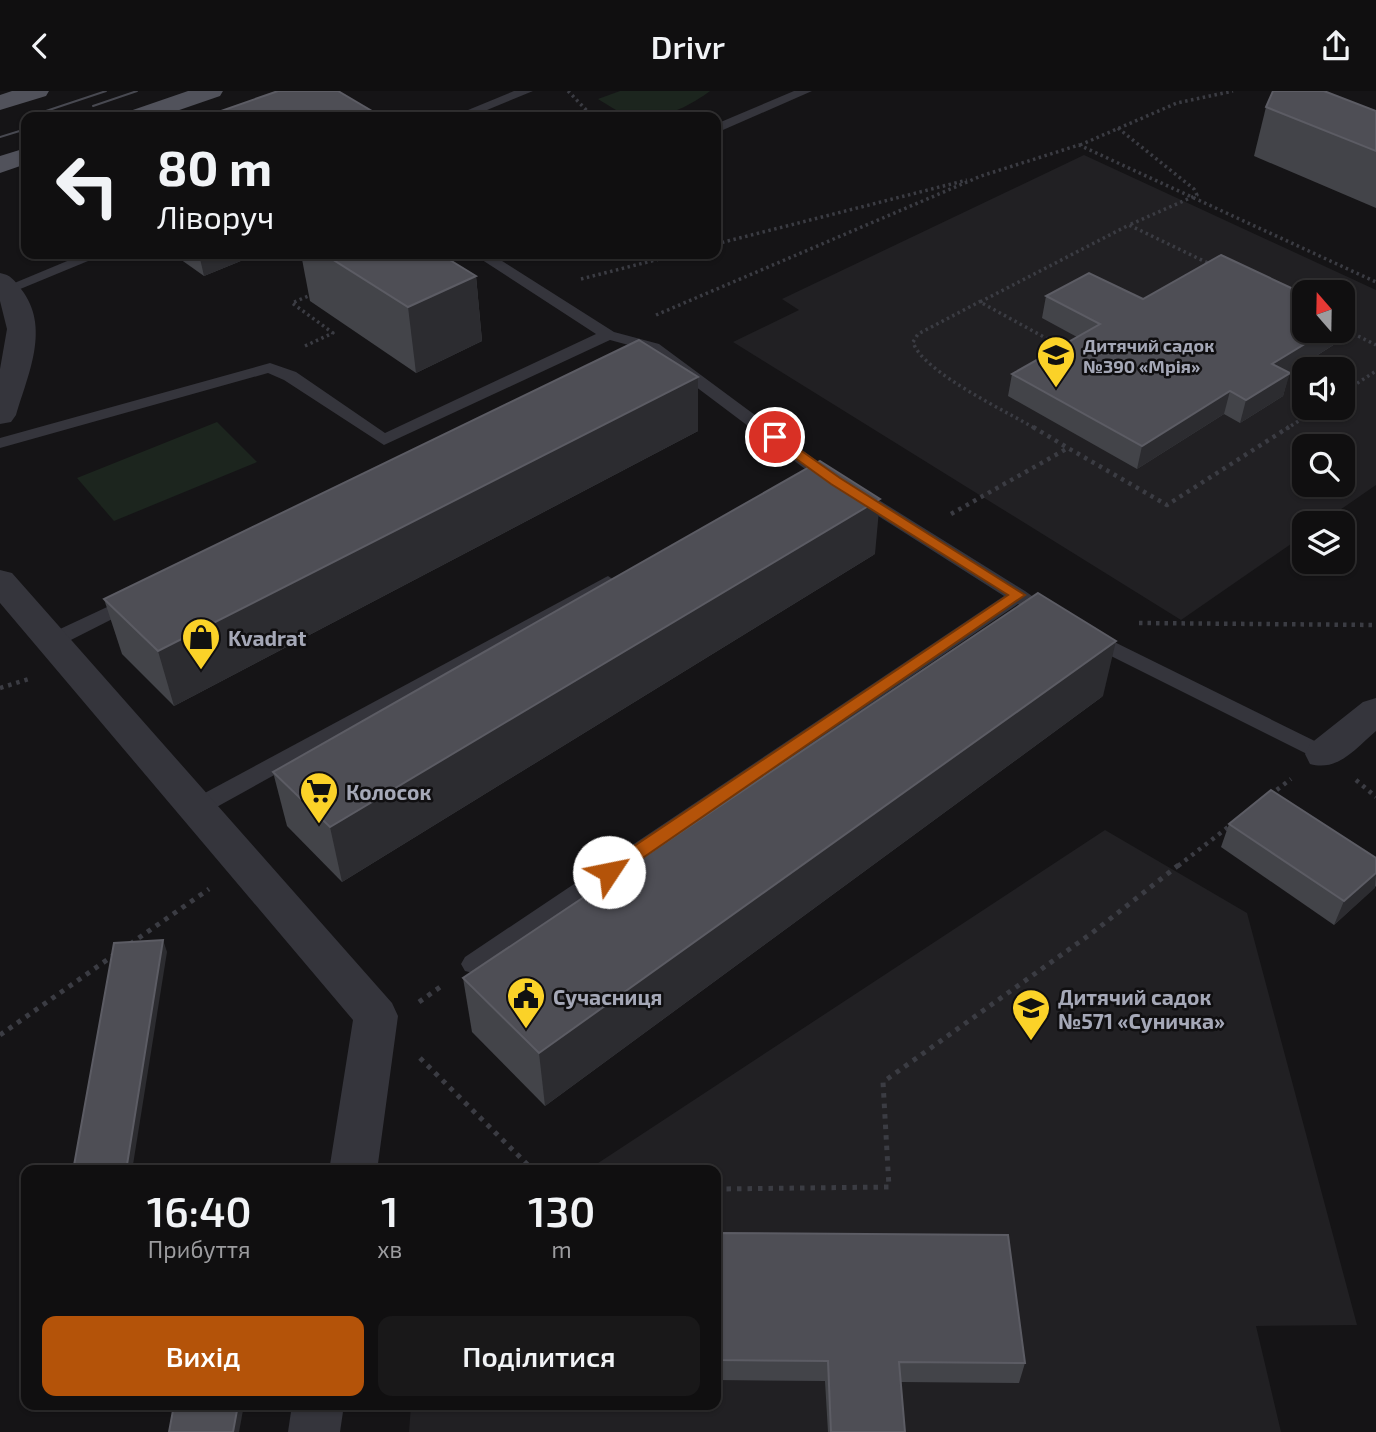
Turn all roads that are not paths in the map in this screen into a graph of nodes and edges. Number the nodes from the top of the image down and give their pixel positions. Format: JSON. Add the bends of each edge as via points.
{"nodes":[{"id":1,"x":37,"y":91,"type":"edge"},
{"id":2,"x":211,"y":91,"type":"edge"},
{"id":3,"x":526,"y":91,"type":"edge"},
{"id":4,"x":805,"y":91,"type":"edge"},
{"id":5,"x":0,"y":103,"type":"edge"},
{"id":6,"x":150,"y":112,"type":"edge"},
{"id":7,"x":471,"y":112,"type":"edge"},
{"id":8,"x":721,"y":127,"type":"edge"},
{"id":9,"x":21,"y":158,"type":"edge"},
{"id":10,"x":0,"y":165,"type":"edge"},
{"id":11,"x":82,"y":259,"type":"edge"},
{"id":12,"x":489,"y":259,"type":"edge"},
{"id":13,"x":4,"y":285,"type":"edge"},
{"id":14,"x":608,"y":335,"type":"junction"},
{"id":15,"x":653,"y":347,"type":"junction"},
{"id":16,"x":628,"y":359,"type":"edge"},
{"id":17,"x":0,"y":415,"type":"edge"},
{"id":18,"x":0,"y":443,"type":"edge"},
{"id":19,"x":816,"y":468,"type":"junction"},
{"id":20,"x":791,"y":481,"type":"edge"},
{"id":21,"x":621,"y":574,"type":"edge"},
{"id":22,"x":0,"y":581,"type":"edge"},
{"id":23,"x":152,"y":592,"type":"edge"},
{"id":24,"x":1018,"y":595,"type":"junction"},
{"id":25,"x":52,"y":641,"type":"junction"},
{"id":26,"x":1376,"y":711,"type":"edge"},
{"id":27,"x":1324,"y":754,"type":"joint"},
{"id":28,"x":196,"y":808,"type":"junction"},
{"id":29,"x":472,"y":964,"type":"road end"},
{"id":30,"x":354,"y":1165,"type":"edge"},
{"id":31,"x":317,"y":1410,"type":"edge"},
{"id":32,"x":314,"y":1432,"type":"edge"}],
"edges":[{"from":1,"to":5,"type":"main road"},
{"from":2,"to":6,"type":"main road"},
{"from":3,"to":7,"type":"lane"},
{"from":4,"to":8,"type":"lane"},
{"from":9,"to":10,"type":"main road"},
{"from":11,"to":13,"type":"lane"},
{"from":12,"to":14,"type":"lane"},
{"from":13,"to":17,"type":"street","via":[[22,311],[23,338]]},
{"from":14,"to":15,"type":"lane"},
{"from":14,"to":18,"type":"lane","via":[[384,440],[290,376],[270,368]]},
{"from":15,"to":16,"type":"lane"},
{"from":15,"to":19,"type":"lane"},
{"from":19,"to":20,"type":"lane"},
{"from":19,"to":24,"type":"lane"},
{"from":21,"to":28,"type":"lane"},
{"from":22,"to":25,"type":"street"},
{"from":23,"to":25,"type":"lane"},
{"from":24,"to":27,"type":"lane","via":[[1067,626]]},
{"from":24,"to":29,"type":"lane"},
{"from":25,"to":28,"type":"street"},
{"from":26,"to":27,"type":"street"},
{"from":28,"to":30,"type":"street","via":[[381,1021]]},
{"from":31,"to":32,"type":"street"}]}
